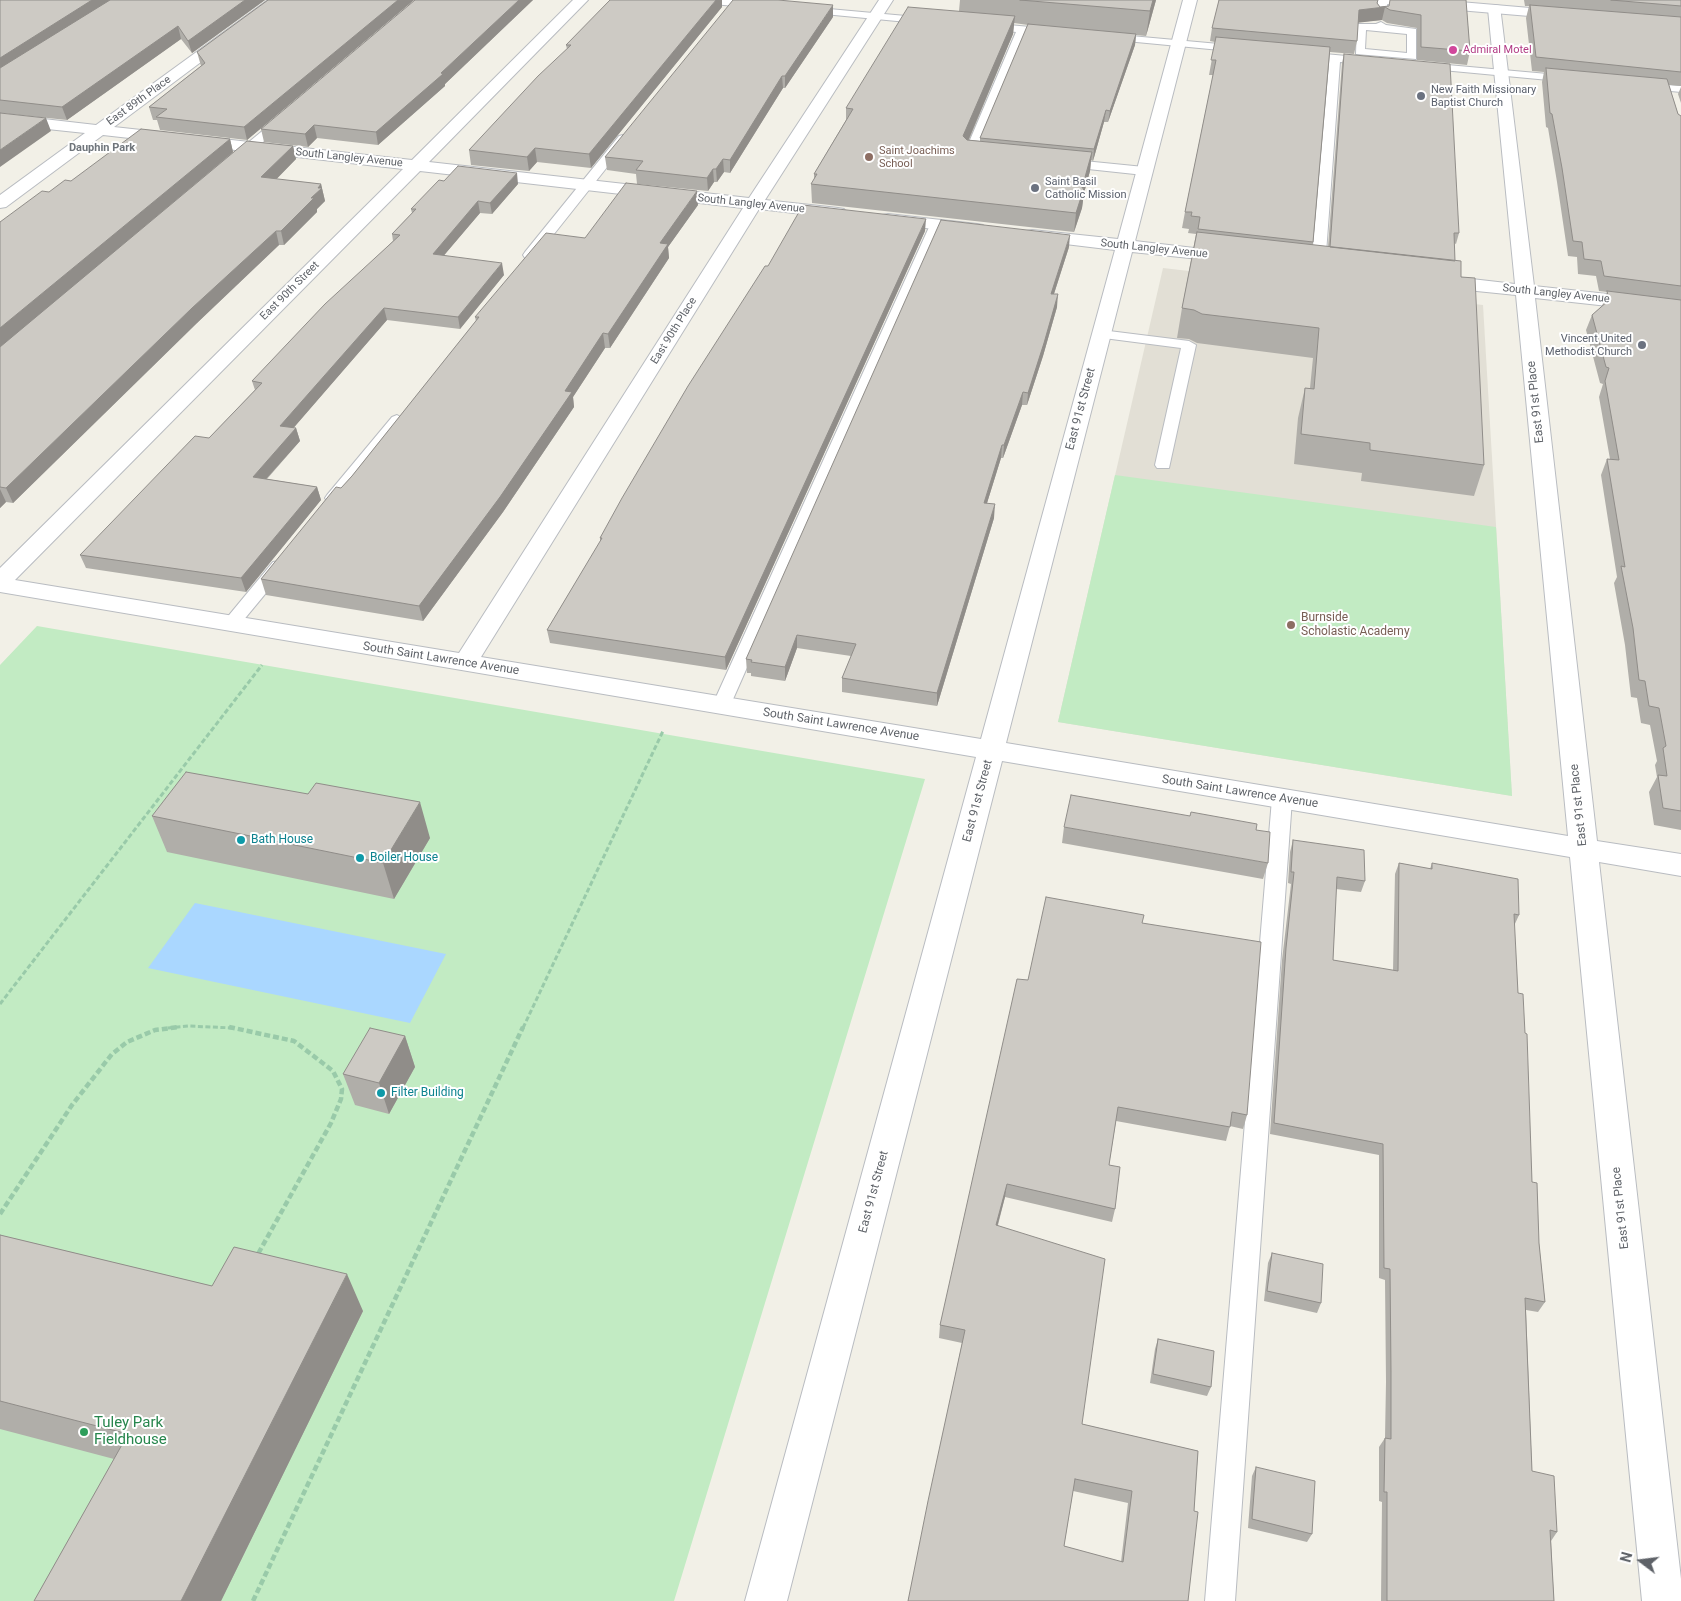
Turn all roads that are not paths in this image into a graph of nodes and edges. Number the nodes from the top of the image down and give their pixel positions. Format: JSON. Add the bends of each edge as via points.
{"nodes":[{"id":1,"x":277,"y":0,"type":"edge"},
{"id":2,"x":581,"y":0,"type":"edge"},
{"id":3,"x":701,"y":0,"type":"edge"},
{"id":4,"x":1190,"y":0,"type":"edge"},
{"id":5,"x":1383,"y":0,"type":"edge"},
{"id":6,"x":1387,"y":0,"type":"edge"},
{"id":7,"x":733,"y":3,"type":"junction"},
{"id":8,"x":771,"y":6,"type":"edge"},
{"id":9,"x":881,"y":8,"type":"edge"},
{"id":10,"x":800,"y":9,"type":"edge"},
{"id":11,"x":1495,"y":9,"type":"junction"},
{"id":12,"x":1576,"y":16,"type":"edge"},
{"id":13,"x":721,"y":18,"type":"edge"},
{"id":14,"x":936,"y":21,"type":"edge"},
{"id":15,"x":1381,"y":23,"type":"junction"},
{"id":16,"x":974,"y":25,"type":"edge"},
{"id":17,"x":1022,"y":29,"type":"junction"},
{"id":18,"x":1061,"y":33,"type":"edge"},
{"id":19,"x":1100,"y":36,"type":"edge"},
{"id":20,"x":1178,"y":43,"type":"junction"},
{"id":21,"x":1250,"y":50,"type":"edge"},
{"id":22,"x":1288,"y":53,"type":"edge"},
{"id":23,"x":1335,"y":58,"type":"junction"},
{"id":24,"x":1501,"y":73,"type":"junction"},
{"id":25,"x":1584,"y":80,"type":"edge"},
{"id":26,"x":1632,"y":85,"type":"edge"},
{"id":27,"x":1675,"y":89,"type":"edge"},
{"id":28,"x":1674,"y":104,"type":"edge"},
{"id":29,"x":295,"y":109,"type":"edge"},
{"id":30,"x":0,"y":119,"type":"edge"},
{"id":31,"x":634,"y":126,"type":"edge"},
{"id":32,"x":99,"y":130,"type":"junction"},
{"id":33,"x":250,"y":147,"type":"junction"},
{"id":34,"x":998,"y":156,"type":"edge"},
{"id":35,"x":1055,"y":162,"type":"edge"},
{"id":36,"x":228,"y":166,"type":"edge"},
{"id":37,"x":416,"y":166,"type":"junction"},
{"id":38,"x":1144,"y":171,"type":"junction"},
{"id":39,"x":586,"y":185,"type":"junction"},
{"id":40,"x":0,"y":203,"type":"edge"},
{"id":41,"x":754,"y":204,"type":"junction"},
{"id":42,"x":851,"y":215,"type":"edge"},
{"id":43,"x":870,"y":217,"type":"edge"},
{"id":44,"x":936,"y":224,"type":"junction"},
{"id":45,"x":994,"y":231,"type":"edge"},
{"id":46,"x":1013,"y":233,"type":"edge"},
{"id":47,"x":1125,"y":246,"type":"junction"},
{"id":48,"x":1241,"y":259,"type":"edge"},
{"id":49,"x":1298,"y":265,"type":"edge"},
{"id":50,"x":1318,"y":267,"type":"junction"},
{"id":51,"x":520,"y":268,"type":"edge"},
{"id":52,"x":1337,"y":270,"type":"edge"},
{"id":53,"x":1416,"y":278,"type":"edge"},
{"id":54,"x":1524,"y":291,"type":"junction"},
{"id":55,"x":1681,"y":308,"type":"edge"},
{"id":56,"x":1101,"y":334,"type":"junction"},
{"id":57,"x":408,"y":406,"type":"edge"},
{"id":58,"x":1164,"y":465,"type":"dead end"},
{"id":59,"x":327,"y":506,"type":"edge"},
{"id":60,"x":290,"y":552,"type":"edge"},
{"id":61,"x":0,"y":582,"type":"edge"},
{"id":62,"x":0,"y":586,"type":"edge"},
{"id":63,"x":232,"y":624,"type":"junction"},
{"id":64,"x":465,"y":663,"type":"junction"},
{"id":65,"x":721,"y":706,"type":"junction"},
{"id":66,"x":991,"y":750,"type":"junction"},
{"id":67,"x":1282,"y":799,"type":"junction"},
{"id":68,"x":1583,"y":849,"type":"junction"},
{"id":69,"x":1681,"y":865,"type":"edge"},
{"id":70,"x":766,"y":1601,"type":"edge"},
{"id":71,"x":1220,"y":1601,"type":"edge"},
{"id":72,"x":1663,"y":1601,"type":"edge"}],
"edges":[{"from":1,"to":32,"type":"street","name":"East 89th Place"},
{"from":2,"to":37,"type":"street","name":"East 90th Street"},
{"from":3,"to":7,"type":"lane"},
{"from":4,"to":20,"type":"street","name":"East 91st Street"},
{"from":5,"to":15,"type":"lane"},
{"from":6,"to":11,"type":"street"},
{"from":7,"to":8,"type":"lane"},
{"from":7,"to":13,"type":"lane"},
{"from":9,"to":10,"type":"lane"},
{"from":9,"to":14,"type":"lane"},
{"from":9,"to":41,"type":"street","name":"East 90th Place"},
{"from":11,"to":12,"type":"street"},
{"from":11,"to":24,"type":"street","name":"East 91st Place"},
{"from":15,"to":15,"type":"lane","via":[[1362,26],[1360,52],[1412,57],[1412,31]]},
{"from":16,"to":17,"type":"lane"},
{"from":17,"to":18,"type":"lane"},
{"from":17,"to":34,"type":"lane","via":[[970,154]]},
{"from":19,"to":20,"type":"lane"},
{"from":20,"to":21,"type":"lane"},
{"from":20,"to":38,"type":"street","name":"East 91st Street"},
{"from":22,"to":23,"type":"lane"},
{"from":23,"to":24,"type":"lane"},
{"from":23,"to":50,"type":"lane"},
{"from":24,"to":25,"type":"lane"},
{"from":24,"to":54,"type":"street","name":"East 91st Place"},
{"from":26,"to":27,"type":"lane"},
{"from":27,"to":28,"type":"lane"},
{"from":29,"to":33,"type":"lane"},
{"from":30,"to":32,"type":"street","name":"South Langley Avenue"},
{"from":31,"to":39,"type":"lane"},
{"from":32,"to":33,"type":"street","name":"South Langley Avenue"},
{"from":32,"to":40,"type":"street","name":"East 89th Place"},
{"from":33,"to":36,"type":"lane"},
{"from":33,"to":37,"type":"street","name":"South Langley Avenue"},
{"from":35,"to":38,"type":"lane"},
{"from":37,"to":39,"type":"street","name":"South Langley Avenue"},
{"from":37,"to":61,"type":"street","name":"East 90th Street"},
{"from":38,"to":47,"type":"street","name":"East 91st Street"},
{"from":39,"to":41,"type":"street","name":"South Langley Avenue"},
{"from":39,"to":51,"type":"lane"},
{"from":41,"to":42,"type":"street","name":"South Langley Avenue"},
{"from":41,"to":64,"type":"street","name":"East 90th Place"},
{"from":43,"to":44,"type":"street"},
{"from":44,"to":45,"type":"street"},
{"from":44,"to":65,"type":"lane"},
{"from":46,"to":47,"type":"street","name":"South Langley Avenue"},
{"from":47,"to":48,"type":"street","name":"South Langley Avenue"},
{"from":47,"to":56,"type":"street","name":"East 91st Street"},
{"from":49,"to":50,"type":"street"},
{"from":50,"to":52,"type":"street"},
{"from":53,"to":54,"type":"street","name":"South Langley Avenue"},
{"from":54,"to":55,"type":"street","name":"South Langley Avenue"},
{"from":54,"to":68,"type":"street","name":"East 91st Place"},
{"from":56,"to":58,"type":"lane","via":[[1189,345]]},
{"from":56,"to":66,"type":"street","name":"East 91st Street"},
{"from":57,"to":59,"type":"lane"},
{"from":60,"to":63,"type":"lane"},
{"from":62,"to":63,"type":"street","name":"South Saint Lawrence Avenue"},
{"from":63,"to":64,"type":"street","name":"South Saint Lawrence Avenue"},
{"from":64,"to":65,"type":"street","name":"South Saint Lawrence Avenue"},
{"from":65,"to":66,"type":"street","name":"South Saint Lawrence Avenue"},
{"from":66,"to":67,"type":"street","name":"South Saint Lawrence Avenue"},
{"from":66,"to":70,"type":"street","name":"East 91st Street"},
{"from":67,"to":68,"type":"street","name":"South Saint Lawrence Avenue"},
{"from":67,"to":71,"type":"lane"},
{"from":68,"to":69,"type":"street","name":"South Saint Lawrence Avenue"},
{"from":68,"to":72,"type":"street","name":"East 91st Place"}]}
